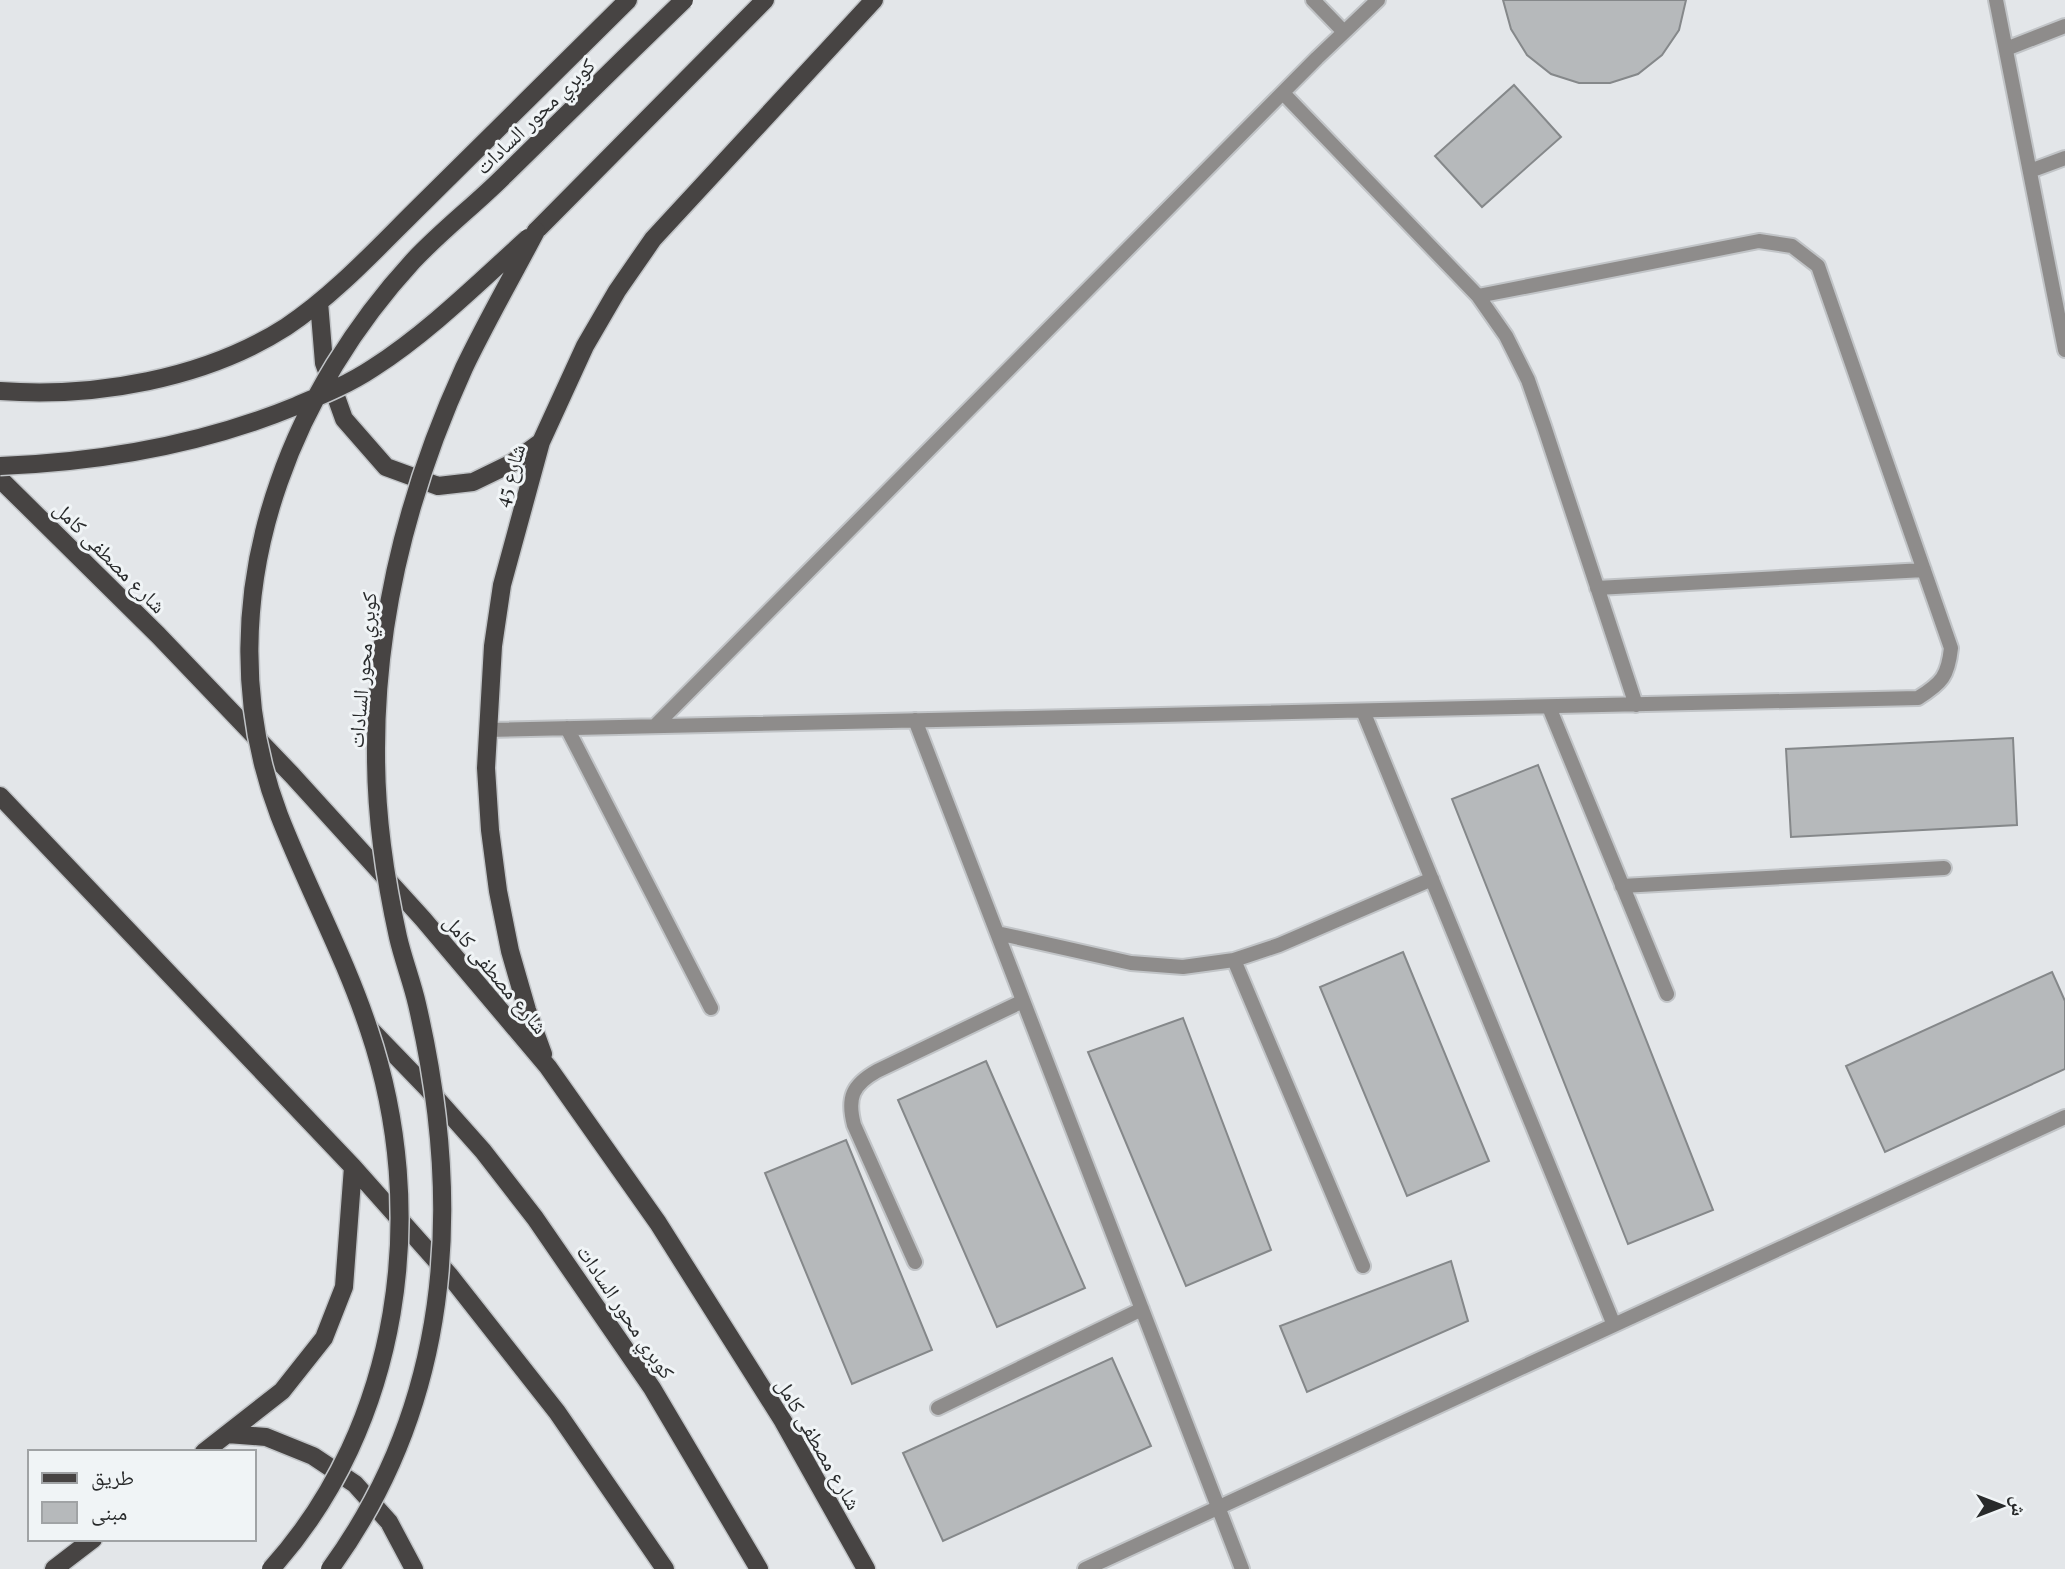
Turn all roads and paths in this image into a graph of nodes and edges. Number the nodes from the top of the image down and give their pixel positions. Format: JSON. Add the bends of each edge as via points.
{"nodes":[{"id":1,"x":628,"y":0,"type":"edge"},
{"id":2,"x":684,"y":0,"type":"edge"},
{"id":3,"x":765,"y":0,"type":"edge"},
{"id":4,"x":874,"y":0,"type":"edge"},
{"id":5,"x":1312,"y":0,"type":"edge"},
{"id":6,"x":1378,"y":0,"type":"edge"},
{"id":7,"x":1997,"y":0,"type":"edge"},
{"id":8,"x":2065,"y":26,"type":"edge"},
{"id":9,"x":1344,"y":32,"type":"junction"},
{"id":10,"x":2006,"y":49,"type":"junction"},
{"id":11,"x":1283,"y":93,"type":"junction"},
{"id":12,"x":2065,"y":158,"type":"edge"},
{"id":13,"x":2030,"y":171,"type":"junction"},
{"id":14,"x":536,"y":231,"type":"junction"},
{"id":15,"x":1478,"y":296,"type":"junction"},
{"id":16,"x":319,"y":302,"type":"junction"},
{"id":17,"x":2065,"y":349,"type":"edge"},
{"id":18,"x":0,"y":391,"type":"edge"},
{"id":19,"x":541,"y":442,"type":"junction"},
{"id":20,"x":0,"y":467,"type":"edge"},
{"id":21,"x":0,"y":479,"type":"edge"},
{"id":22,"x":1924,"y":570,"type":"junction"},
{"id":23,"x":1597,"y":588,"type":"junction"},
{"id":24,"x":1636,"y":705,"type":"junction"},
{"id":25,"x":1549,"y":706,"type":"junction"},
{"id":26,"x":1363,"y":711,"type":"junction"},
{"id":27,"x":915,"y":720,"type":"junction"},
{"id":28,"x":655,"y":726,"type":"junction"},
{"id":29,"x":567,"y":728,"type":"junction"},
{"id":30,"x":487,"y":730,"type":"junction"},
{"id":31,"x":0,"y":796,"type":"edge"},
{"id":32,"x":1944,"y":868,"type":"dead end"},
{"id":33,"x":1432,"y":879,"type":"junction"},
{"id":34,"x":1622,"y":886,"type":"junction"},
{"id":35,"x":997,"y":933,"type":"junction"},
{"id":36,"x":1234,"y":960,"type":"junction"},
{"id":37,"x":1667,"y":994,"type":"dead end"},
{"id":38,"x":1023,"y":1001,"type":"junction"},
{"id":39,"x":711,"y":1008,"type":"dead end"},
{"id":40,"x":368,"y":1027,"type":"junction"},
{"id":41,"x":548,"y":1068,"type":"junction"},
{"id":42,"x":2065,"y":1117,"type":"edge"},
{"id":43,"x":353,"y":1167,"type":"junction"},
{"id":44,"x":915,"y":1262,"type":"dead end"},
{"id":45,"x":1363,"y":1266,"type":"dead end"},
{"id":46,"x":1142,"y":1309,"type":"junction"},
{"id":47,"x":1614,"y":1325,"type":"junction"},
{"id":48,"x":937,"y":1408,"type":"dead end"},
{"id":49,"x":227,"y":1434,"type":"junction"},
{"id":50,"x":207,"y":1450,"type":"edge"},
{"id":51,"x":1219,"y":1508,"type":"junction"},
{"id":52,"x":90,"y":1541,"type":"edge"},
{"id":53,"x":54,"y":1569,"type":"edge"},
{"id":54,"x":271,"y":1569,"type":"edge"},
{"id":55,"x":330,"y":1569,"type":"edge"},
{"id":56,"x":414,"y":1569,"type":"edge"},
{"id":57,"x":665,"y":1569,"type":"edge"},
{"id":58,"x":759,"y":1569,"type":"edge"},
{"id":59,"x":866,"y":1569,"type":"edge"},
{"id":60,"x":1085,"y":1569,"type":"edge"},
{"id":61,"x":1242,"y":1569,"type":"edge"}],
"edges":[{"from":1,"to":16,"type":"main road"},
{"from":2,"to":40,"type":"main road","name":"كوبري محور السادات","bridge":true,"via":[[448,226],[378,302],[322,386],[299,431],[265,526],[249,626],[254,723],[278,813]]},
{"from":3,"to":14,"type":"main road","name":"كوبري محور السادات"},
{"from":4,"to":19,"type":"main road","name":"شارع 45","via":[[653,239],[585,346]]},
{"from":5,"to":9,"type":"street"},
{"from":6,"to":9,"type":"street"},
{"from":7,"to":10,"type":"street"},
{"from":8,"to":10,"type":"street"},
{"from":9,"to":11,"type":"street"},
{"from":10,"to":13,"type":"street"},
{"from":11,"to":15,"type":"street"},
{"from":11,"to":28,"type":"street"},
{"from":12,"to":13,"type":"street"},
{"from":13,"to":17,"type":"street"},
{"from":14,"to":20,"type":"main road","name":"كوبري محور السادات","bridge":true,"via":[[421,332],[371,369],[320,396],[256,421],[159,449]]},
{"from":14,"to":55,"type":"main road","name":"كوبري محور السادات","bridge":true,"via":[[466,365],[421,472],[383,636],[377,697],[379,818],[389,891],[417,1003],[440,1138],[442,1261],[426,1364],[411,1415],[368,1510]]},
{"from":15,"to":22,"type":"street","via":[[1759,241],[1792,246],[1818,266]]},
{"from":15,"to":23,"type":"street","via":[[1506,336],[1528,380]]},
{"from":16,"to":18,"type":"main road","via":[[240,351],[191,369],[88,391]]},
{"from":16,"to":19,"type":"main road","via":[[324,363],[344,419],[386,467],[438,486],[473,482]]},
{"from":19,"to":30,"type":"main road","name":"شارع 45","via":[[502,585]]},
{"from":21,"to":41,"type":"main road","name":"شارع مصطفى كامل","via":[[292,775],[423,919]]},
{"from":22,"to":23,"type":"street"},
{"from":22,"to":24,"type":"street","via":[[1951,648],[1948,670],[1936,687],[1918,698]]},
{"from":23,"to":24,"type":"street"},
{"from":24,"to":25,"type":"street"},
{"from":25,"to":26,"type":"street"},
{"from":25,"to":34,"type":"street"},
{"from":26,"to":27,"type":"street"},
{"from":26,"to":33,"type":"street"},
{"from":27,"to":28,"type":"street"},
{"from":27,"to":35,"type":"street"},
{"from":28,"to":29,"type":"street"},
{"from":29,"to":30,"type":"street"},
{"from":29,"to":39,"type":"street"},
{"from":30,"to":41,"type":"main road","name":"شارع 45","via":[[490,830],[498,891],[510,951]]},
{"from":31,"to":43,"type":"main road"},
{"from":32,"to":34,"type":"street"},
{"from":33,"to":36,"type":"street"},
{"from":33,"to":47,"type":"street"},
{"from":34,"to":37,"type":"street"},
{"from":35,"to":36,"type":"street","via":[[1131,963],[1183,967]]},
{"from":35,"to":38,"type":"street"},
{"from":36,"to":45,"type":"street"},
{"from":38,"to":44,"type":"street","via":[[862,1079],[853,1092],[850,1109],[854,1125]]},
{"from":38,"to":46,"type":"street"},
{"from":40,"to":54,"type":"main road","name":"كوبري محور السادات","bridge":true,"via":[[385,1081],[395,1136],[400,1246],[394,1299],[384,1351],[352,1443],[309,1520]]},
{"from":40,"to":58,"type":"main road","name":"كوبري محور السادات","bridge":true,"via":[[483,1151],[535,1218],[652,1388]]},
{"from":41,"to":59,"type":"main road","name":"شارع مصطفى كامل","via":[[658,1223],[783,1421]]},
{"from":42,"to":47,"type":"street"},
{"from":43,"to":49,"type":"main road","via":[[344,1287],[324,1338],[282,1391]]},
{"from":43,"to":57,"type":"main road","via":[[450,1276],[557,1412]]},
{"from":46,"to":48,"type":"street"},
{"from":46,"to":51,"type":"street"},
{"from":47,"to":51,"type":"street"},
{"from":49,"to":50,"type":"main road"},
{"from":49,"to":56,"type":"main road","via":[[266,1437],[313,1455],[355,1484],[389,1522]]},
{"from":51,"to":60,"type":"street"},
{"from":51,"to":61,"type":"street"},
{"from":52,"to":53,"type":"main road"}]}
